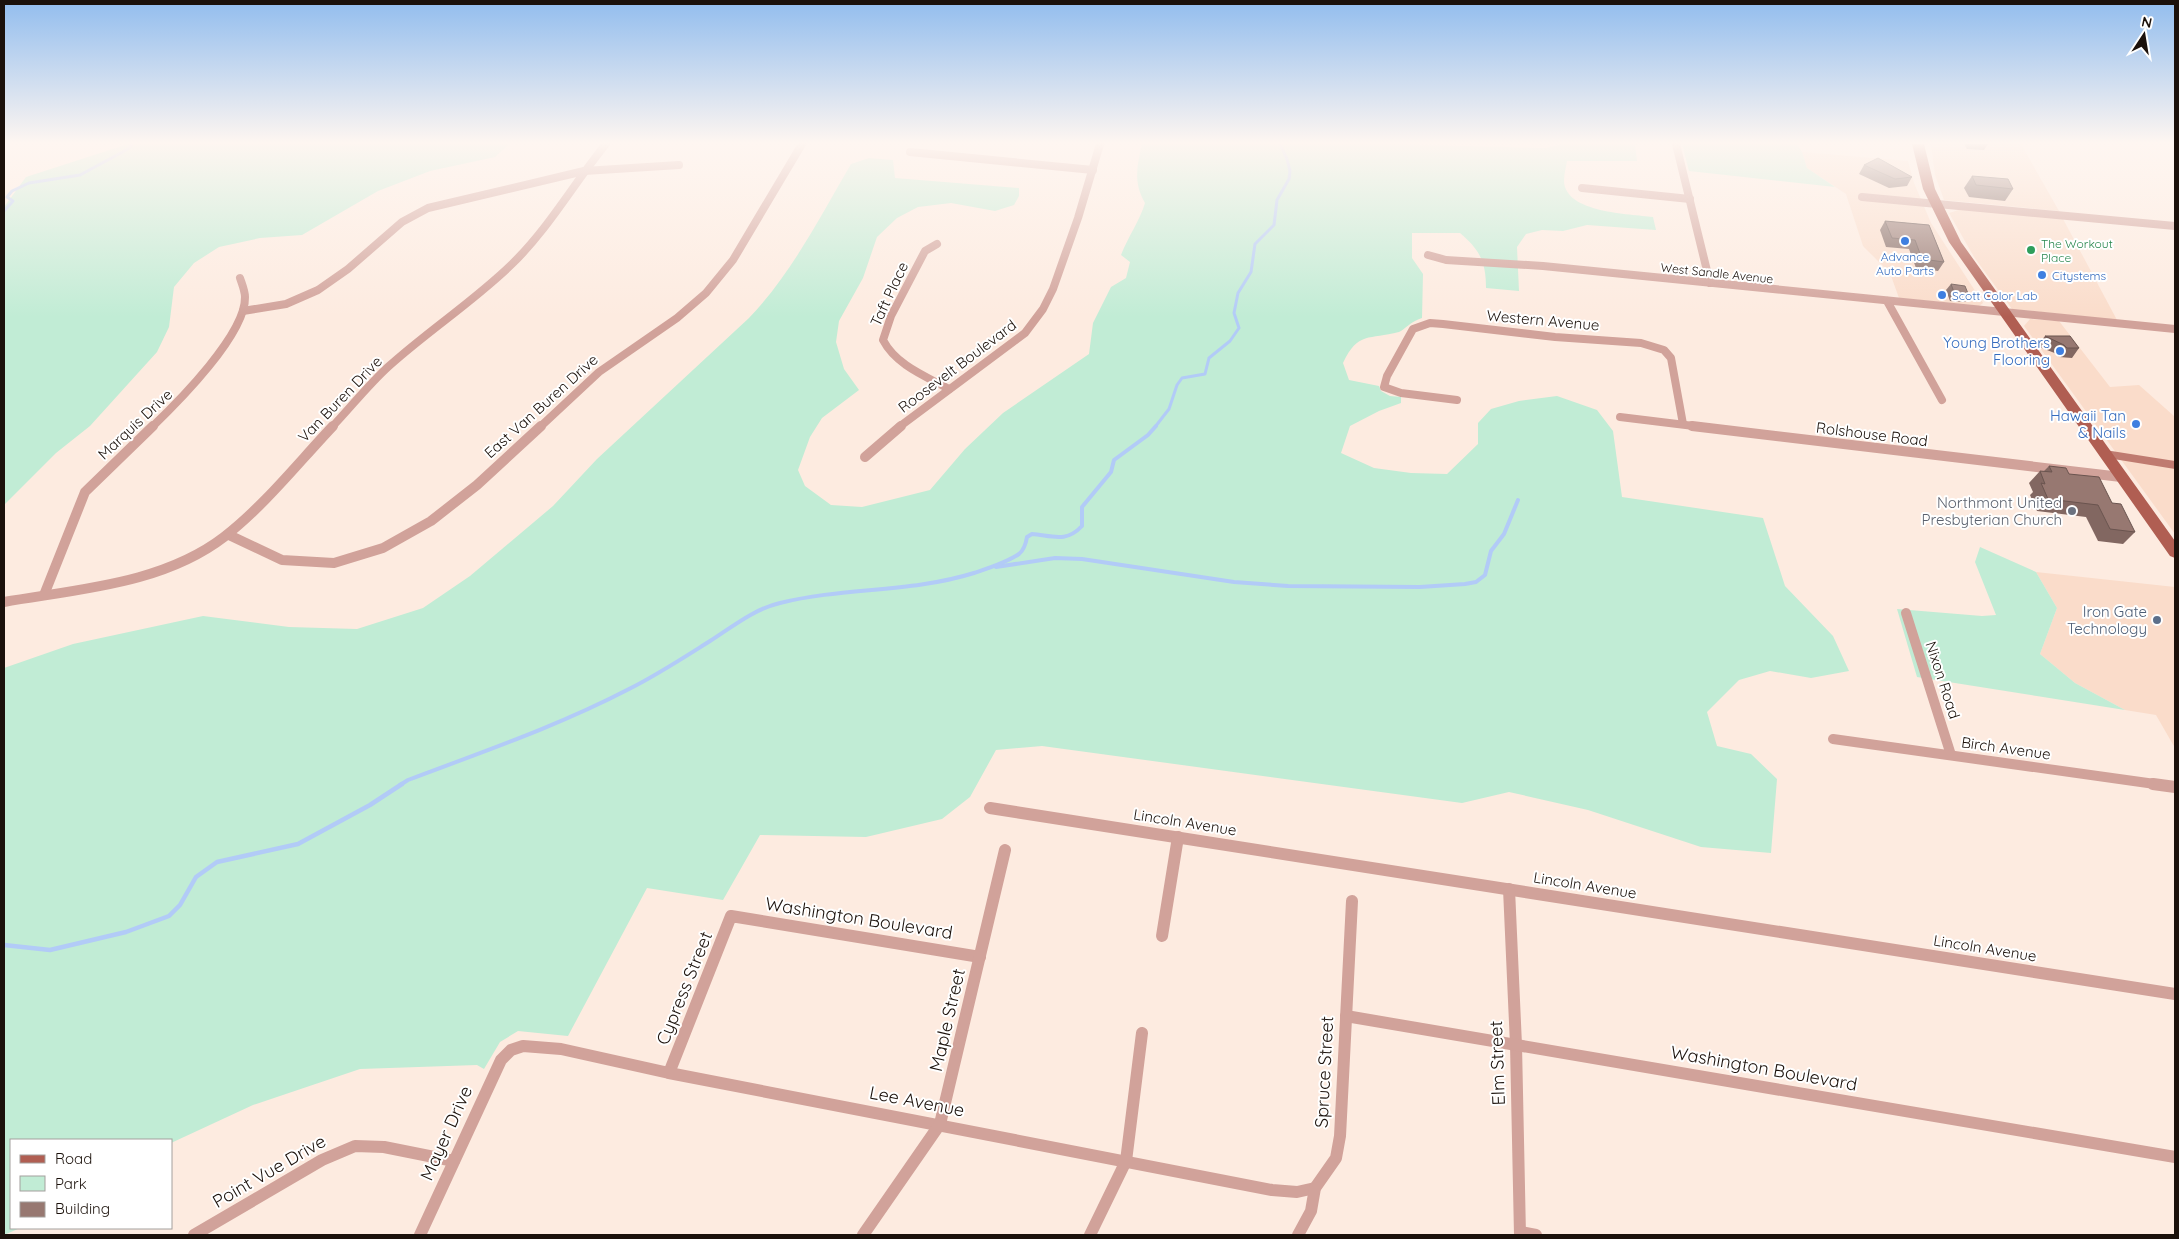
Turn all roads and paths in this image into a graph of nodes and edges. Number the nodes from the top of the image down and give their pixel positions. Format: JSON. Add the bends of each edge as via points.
{"nodes":[{"id":1,"x":460,"y":202,"type":"edge"},
{"id":2,"x":564,"y":202,"type":"edge"},
{"id":3,"x":768,"y":202,"type":"edge"},
{"id":4,"x":1082,"y":202,"type":"edge"},
{"id":5,"x":1691,"y":202,"type":"edge"},
{"id":6,"x":1921,"y":202,"type":"edge"},
{"id":7,"x":1935,"y":203,"type":"junction"},
{"id":8,"x":2175,"y":226,"type":"edge"},
{"id":9,"x":937,"y":244,"type":"dead end"},
{"id":10,"x":1428,"y":255,"type":"dead end"},
{"id":11,"x":240,"y":278,"type":"dead end"},
{"id":12,"x":1710,"y":283,"type":"junction"},
{"id":13,"x":1887,"y":301,"type":"junction"},
{"id":14,"x":243,"y":311,"type":"junction"},
{"id":15,"x":2004,"y":313,"type":"junction"},
{"id":16,"x":2175,"y":329,"type":"edge"},
{"id":17,"x":949,"y":390,"type":"junction"},
{"id":18,"x":1457,"y":400,"type":"dead end"},
{"id":19,"x":1942,"y":400,"type":"dead end"},
{"id":20,"x":1620,"y":417,"type":"dead end"},
{"id":21,"x":1683,"y":424,"type":"junction"},
{"id":22,"x":2105,"y":454,"type":"junction"},
{"id":23,"x":865,"y":457,"type":"dead end"},
{"id":24,"x":2175,"y":465,"type":"edge"},
{"id":25,"x":2121,"y":476,"type":"junction"},
{"id":26,"x":229,"y":535,"type":"junction"},
{"id":27,"x":2175,"y":552,"type":"edge"},
{"id":28,"x":44,"y":594,"type":"junction"},
{"id":29,"x":4,"y":602,"type":"edge"},
{"id":30,"x":1906,"y":613,"type":"dead end"},
{"id":31,"x":1833,"y":739,"type":"dead end"},
{"id":32,"x":1951,"y":756,"type":"junction"},
{"id":33,"x":2175,"y":787,"type":"edge"},
{"id":34,"x":990,"y":808,"type":"dead end"},
{"id":35,"x":1178,"y":837,"type":"junction"},
{"id":36,"x":1005,"y":850,"type":"dead end"},
{"id":37,"x":1509,"y":889,"type":"junction"},
{"id":38,"x":1352,"y":901,"type":"dead end"},
{"id":39,"x":732,"y":916,"type":"joint"},
{"id":40,"x":1162,"y":936,"type":"dead end"},
{"id":41,"x":980,"y":957,"type":"junction"},
{"id":42,"x":2175,"y":994,"type":"edge"},
{"id":43,"x":1346,"y":1016,"type":"junction"},
{"id":44,"x":1142,"y":1032,"type":"dead end"},
{"id":45,"x":1516,"y":1045,"type":"junction"},
{"id":46,"x":511,"y":1050,"type":"joint"},
{"id":47,"x":669,"y":1073,"type":"junction"},
{"id":48,"x":940,"y":1124,"type":"junction"},
{"id":49,"x":2175,"y":1157,"type":"edge"},
{"id":50,"x":454,"y":1161,"type":"junction"},
{"id":51,"x":1126,"y":1161,"type":"junction"},
{"id":52,"x":1315,"y":1188,"type":"junction"},
{"id":53,"x":1521,"y":1234,"type":"edge"},
{"id":54,"x":194,"y":1235,"type":"edge"},
{"id":55,"x":420,"y":1235,"type":"edge"},
{"id":56,"x":863,"y":1235,"type":"edge"},
{"id":57,"x":1090,"y":1235,"type":"edge"},
{"id":58,"x":1298,"y":1235,"type":"edge"},
{"id":59,"x":1536,"y":1235,"type":"edge"}],
"edges":[{"from":1,"to":14,"type":"street","via":[[419,212],[312,295],[280,306]]},
{"from":2,"to":26,"type":"street","name":"Van Buren Drive","via":[[513,263],[390,366]]},
{"from":3,"to":26,"type":"street","name":"East Van Buren Drive","via":[[734,259],[712,288],[599,372],[432,522],[381,549],[350,558],[318,562],[291,562],[265,556]]},
{"from":4,"to":17,"type":"street","name":"Roosevelt Boulevard","via":[[1053,290],[1043,309],[1025,333]]},
{"from":5,"to":12,"type":"street"},
{"from":6,"to":7,"type":"street"},
{"from":7,"to":8,"type":"street"},
{"from":7,"to":15,"type":"main road","via":[[1955,242]]},
{"from":9,"to":17,"type":"street","name":"Taft Place","via":[[925,251],[891,316],[883,340],[889,353]]},
{"from":10,"to":12,"type":"street","name":"West Sandle Avenue","via":[[1446,260]]},
{"from":11,"to":14,"type":"street"},
{"from":12,"to":13,"type":"street","name":"West Sandle Avenue"},
{"from":13,"to":15,"type":"street","name":"West Sandle Avenue"},
{"from":13,"to":19,"type":"street"},
{"from":14,"to":28,"type":"street","name":"Marquis Drive","via":[[214,359],[186,394],[85,492]]},
{"from":15,"to":16,"type":"street","name":"West Sandle Avenue"},
{"from":15,"to":22,"type":"main road"},
{"from":17,"to":23,"type":"street","name":"Roosevelt Boulevard","via":[[887,436]]},
{"from":18,"to":21,"type":"street","name":"Western Avenue","via":[[1401,393],[1384,387],[1413,329],[1430,323],[1649,344],[1669,353]]},
{"from":20,"to":21,"type":"street","name":"Rolshouse Road"},
{"from":21,"to":25,"type":"street","name":"Rolshouse Road"},
{"from":22,"to":24,"type":"street"},
{"from":22,"to":25,"type":"main road"},
{"from":25,"to":27,"type":"main road"},
{"from":26,"to":28,"type":"street","name":"Van Buren Drive","via":[[189,559],[152,574],[126,582]]},
{"from":28,"to":29,"type":"street"},
{"from":30,"to":32,"type":"street","name":"Nixon Road"},
{"from":31,"to":32,"type":"street","name":"Birch Avenue"},
{"from":32,"to":33,"type":"street","name":"Birch Avenue"},
{"from":34,"to":35,"type":"street","name":"Lincoln Avenue"},
{"from":35,"to":37,"type":"street","name":"Lincoln Avenue"},
{"from":35,"to":40,"type":"street"},
{"from":36,"to":41,"type":"street","name":"Maple Street"},
{"from":37,"to":42,"type":"street","name":"Lincoln Avenue"},
{"from":37,"to":45,"type":"street","name":"Elm Street"},
{"from":38,"to":43,"type":"street","name":"Spruce Street"},
{"from":39,"to":41,"type":"street","name":"Washington Boulevard"},
{"from":39,"to":47,"type":"street","name":"Cypress Street"},
{"from":41,"to":48,"type":"street","name":"Maple Street"},
{"from":43,"to":45,"type":"street","name":"Washington Boulevard"},
{"from":43,"to":52,"type":"street","name":"Spruce Street","via":[[1340,1136],[1336,1158]]},
{"from":44,"to":51,"type":"street"},
{"from":45,"to":49,"type":"street","name":"Washington Boulevard"},
{"from":45,"to":53,"type":"street","name":"Elm Street"},
{"from":46,"to":47,"type":"street","name":"Lee Avenue","via":[[523,1046],[561,1050]]},
{"from":46,"to":50,"type":"street","name":"Mayer Drive","via":[[494,1073]]},
{"from":47,"to":48,"type":"street","name":"Lee Avenue"},
{"from":48,"to":51,"type":"street","name":"Lee Avenue"},
{"from":48,"to":56,"type":"street","name":"Maple Street"},
{"from":50,"to":54,"type":"street","name":"Point Vue Drive","via":[[384,1147],[355,1146],[322,1160]]},
{"from":50,"to":55,"type":"street","name":"Mayer Drive"},
{"from":51,"to":52,"type":"street","name":"Lee Avenue","via":[[1272,1190],[1297,1192]]},
{"from":51,"to":57,"type":"street"},
{"from":52,"to":58,"type":"street","name":"Spruce Street","via":[[1311,1211]]},
{"from":53,"to":59,"type":"street"}]}
